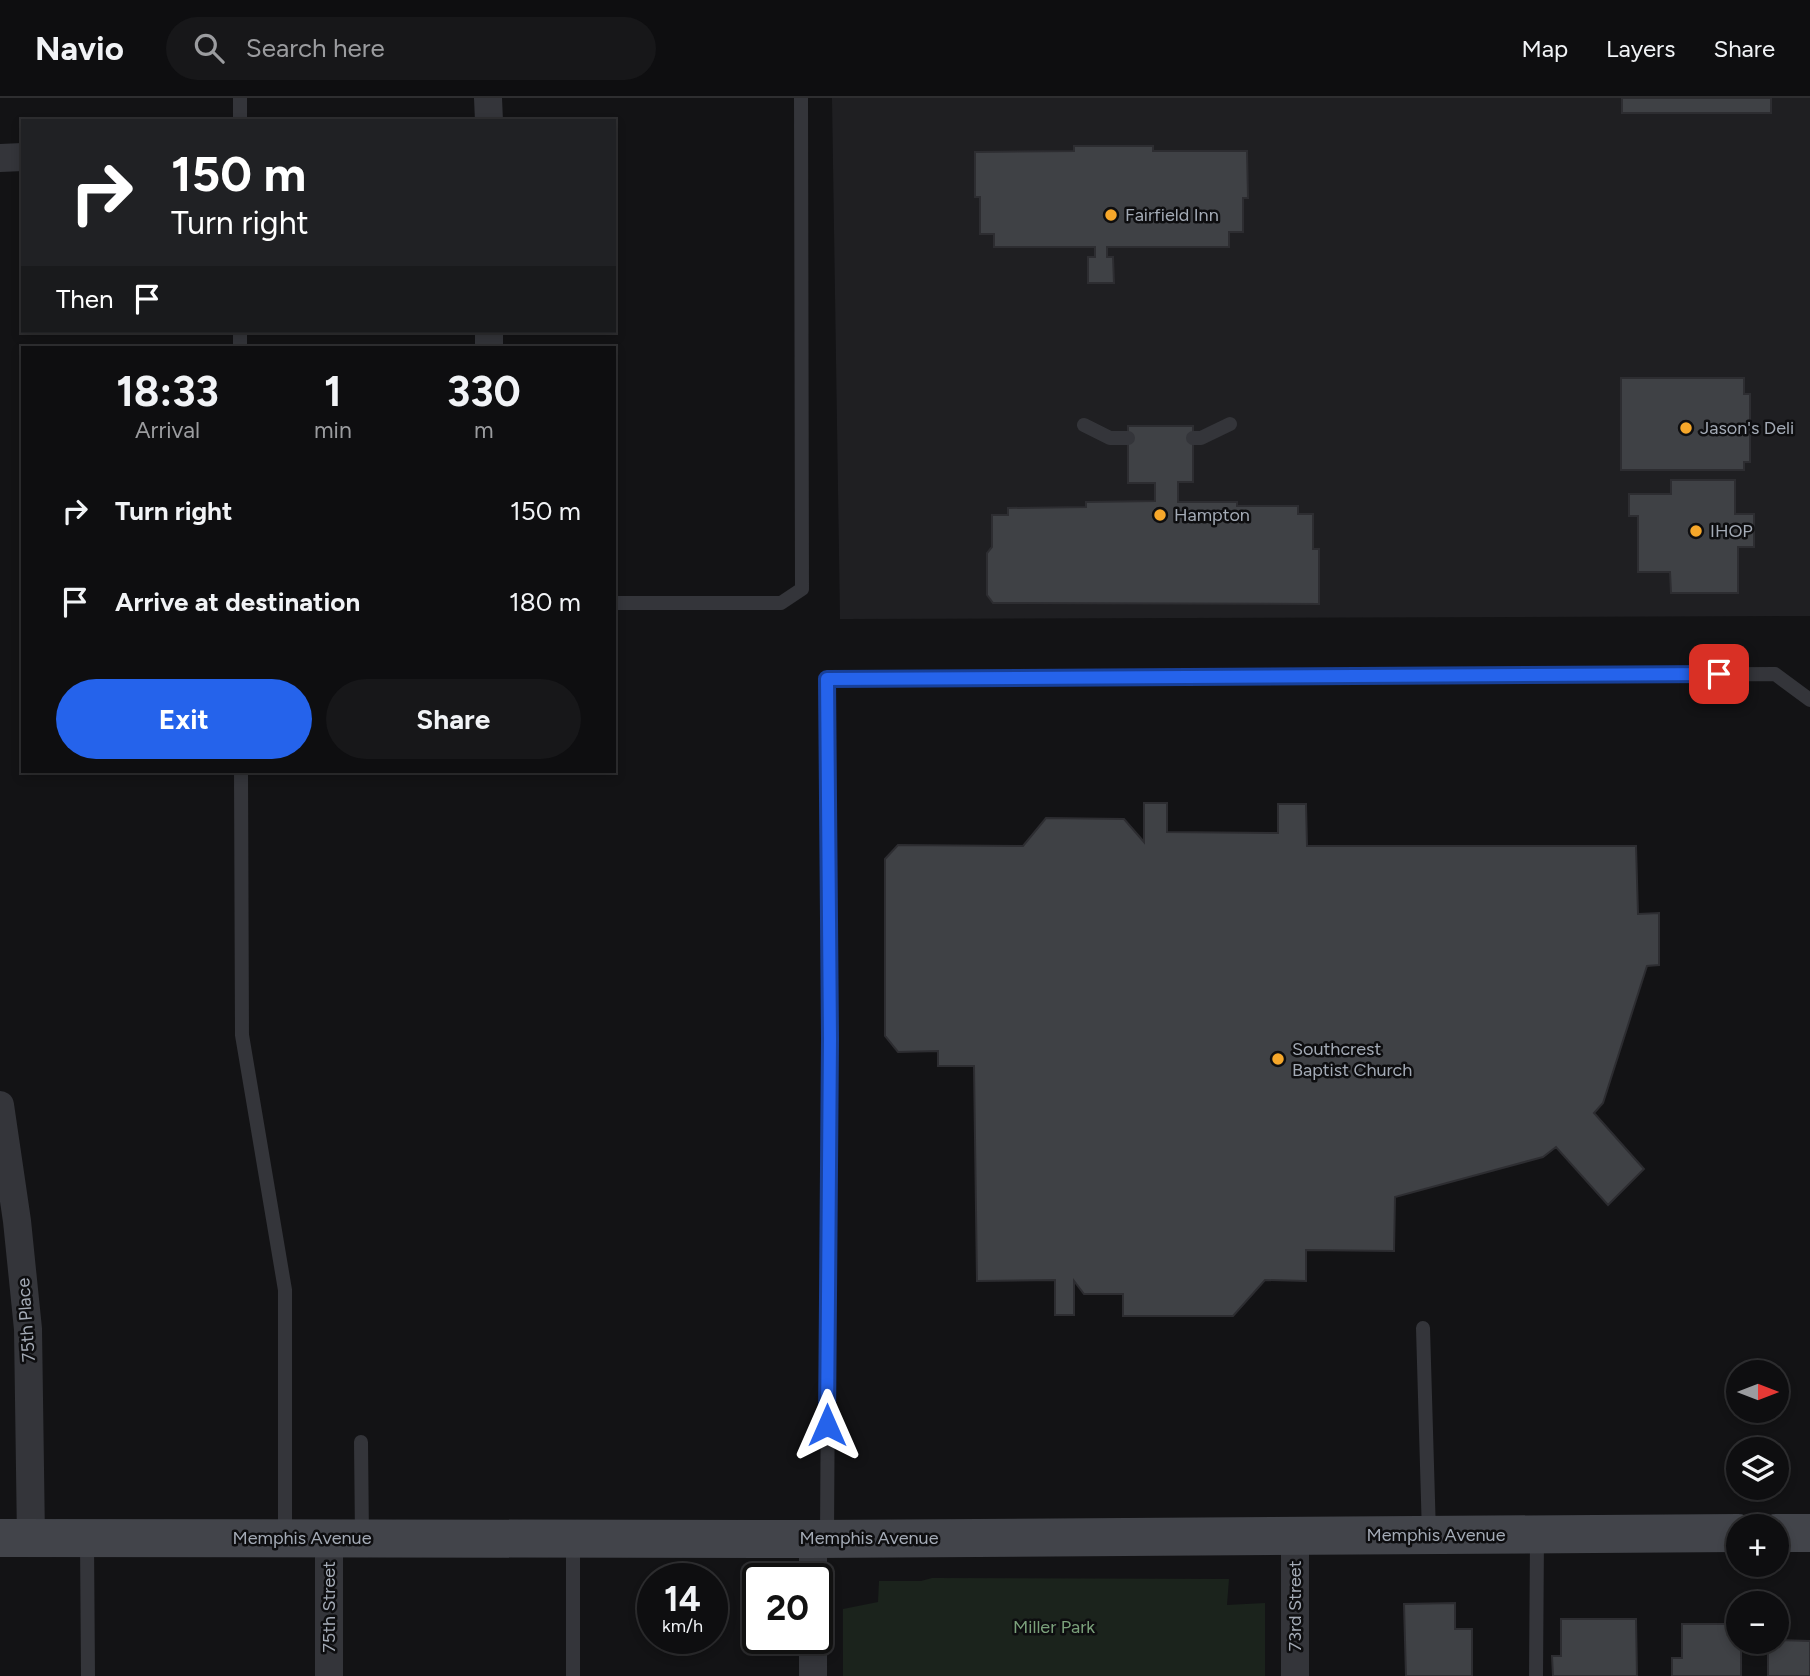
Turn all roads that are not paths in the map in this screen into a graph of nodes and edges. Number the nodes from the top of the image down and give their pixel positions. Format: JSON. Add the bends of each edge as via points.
{"nodes":[{"id":1,"x":240,"y":98,"type":"edge"},
{"id":2,"x":488,"y":98,"type":"edge"},
{"id":3,"x":801,"y":98,"type":"edge"},
{"id":4,"x":240,"y":119,"type":"edge"},
{"id":5,"x":488,"y":119,"type":"edge"},
{"id":6,"x":21,"y":157,"type":"edge"},
{"id":7,"x":0,"y":158,"type":"edge"},
{"id":8,"x":1230,"y":424,"type":"dead end"},
{"id":9,"x":1084,"y":425,"type":"dead end"},
{"id":10,"x":1128,"y":438,"type":"dead end"},
{"id":11,"x":1194,"y":438,"type":"dead end"},
{"id":12,"x":616,"y":603,"type":"edge"},
{"id":13,"x":1810,"y":700,"type":"edge"},
{"id":14,"x":241,"y":773,"type":"edge"},
{"id":15,"x":0,"y":1105,"type":"edge"},
{"id":16,"x":1423,"y":1328,"type":"dead end"},
{"id":17,"x":361,"y":1442,"type":"dead end"},
{"id":18,"x":1726,"y":1533,"type":"edge"},
{"id":19,"x":1789,"y":1533,"type":"edge"},
{"id":20,"x":1810,"y":1533,"type":"edge"},
{"id":21,"x":1536,"y":1534,"type":"junction"},
{"id":22,"x":1429,"y":1535,"type":"junction"},
{"id":23,"x":1295,"y":1536,"type":"junction"},
{"id":24,"x":16,"y":1538,"type":"edge"},
{"id":25,"x":87,"y":1538,"type":"junction"},
{"id":26,"x":285,"y":1538,"type":"junction"},
{"id":27,"x":345,"y":1538,"type":"junction"},
{"id":28,"x":573,"y":1538,"type":"junction"},
{"id":29,"x":820,"y":1538,"type":"junction"},
{"id":30,"x":816,"y":1563,"type":"edge"},
{"id":31,"x":813,"y":1654,"type":"edge"},
{"id":32,"x":88,"y":1676,"type":"edge"},
{"id":33,"x":329,"y":1676,"type":"edge"},
{"id":34,"x":573,"y":1676,"type":"edge"},
{"id":35,"x":813,"y":1676,"type":"edge"},
{"id":36,"x":1295,"y":1676,"type":"edge"},
{"id":37,"x":1536,"y":1676,"type":"edge"}],
"edges":[{"from":1,"to":4,"type":"lane"},
{"from":2,"to":5,"type":"street"},
{"from":3,"to":12,"type":"lane","via":[[802,589],[781,603]]},
{"from":6,"to":7,"type":"street"},
{"from":8,"to":11,"type":"lane"},
{"from":9,"to":10,"type":"lane","via":[[1110,438]]},
{"from":13,"to":29,"type":"lane","via":[[1775,674],[827,679],[830,1053]]},
{"from":14,"to":26,"type":"lane","via":[[242,1035],[285,1290]]},
{"from":15,"to":24,"type":"street","name":"75th Place","via":[[29,1329]]},
{"from":16,"to":22,"type":"lane"},
{"from":17,"to":27,"type":"lane"},
{"from":18,"to":21,"type":"street","name":"Memphis Avenue"},
{"from":19,"to":20,"type":"street"},
{"from":21,"to":22,"type":"street","name":"Memphis Avenue"},
{"from":21,"to":37,"type":"lane"},
{"from":22,"to":23,"type":"street","name":"Memphis Avenue"},
{"from":23,"to":29,"type":"street","name":"Memphis Avenue"},
{"from":23,"to":36,"type":"street","name":"73rd Street"},
{"from":24,"to":25,"type":"street","name":"Memphis Avenue"},
{"from":25,"to":26,"type":"street","name":"Memphis Avenue"},
{"from":25,"to":32,"type":"lane"},
{"from":26,"to":27,"type":"street","name":"Memphis Avenue"},
{"from":27,"to":28,"type":"street","name":"Memphis Avenue"},
{"from":27,"to":33,"type":"street","name":"75th Street"},
{"from":28,"to":29,"type":"street","name":"Memphis Avenue"},
{"from":28,"to":34,"type":"lane"},
{"from":29,"to":30,"type":"street"},
{"from":31,"to":35,"type":"street"}]}
